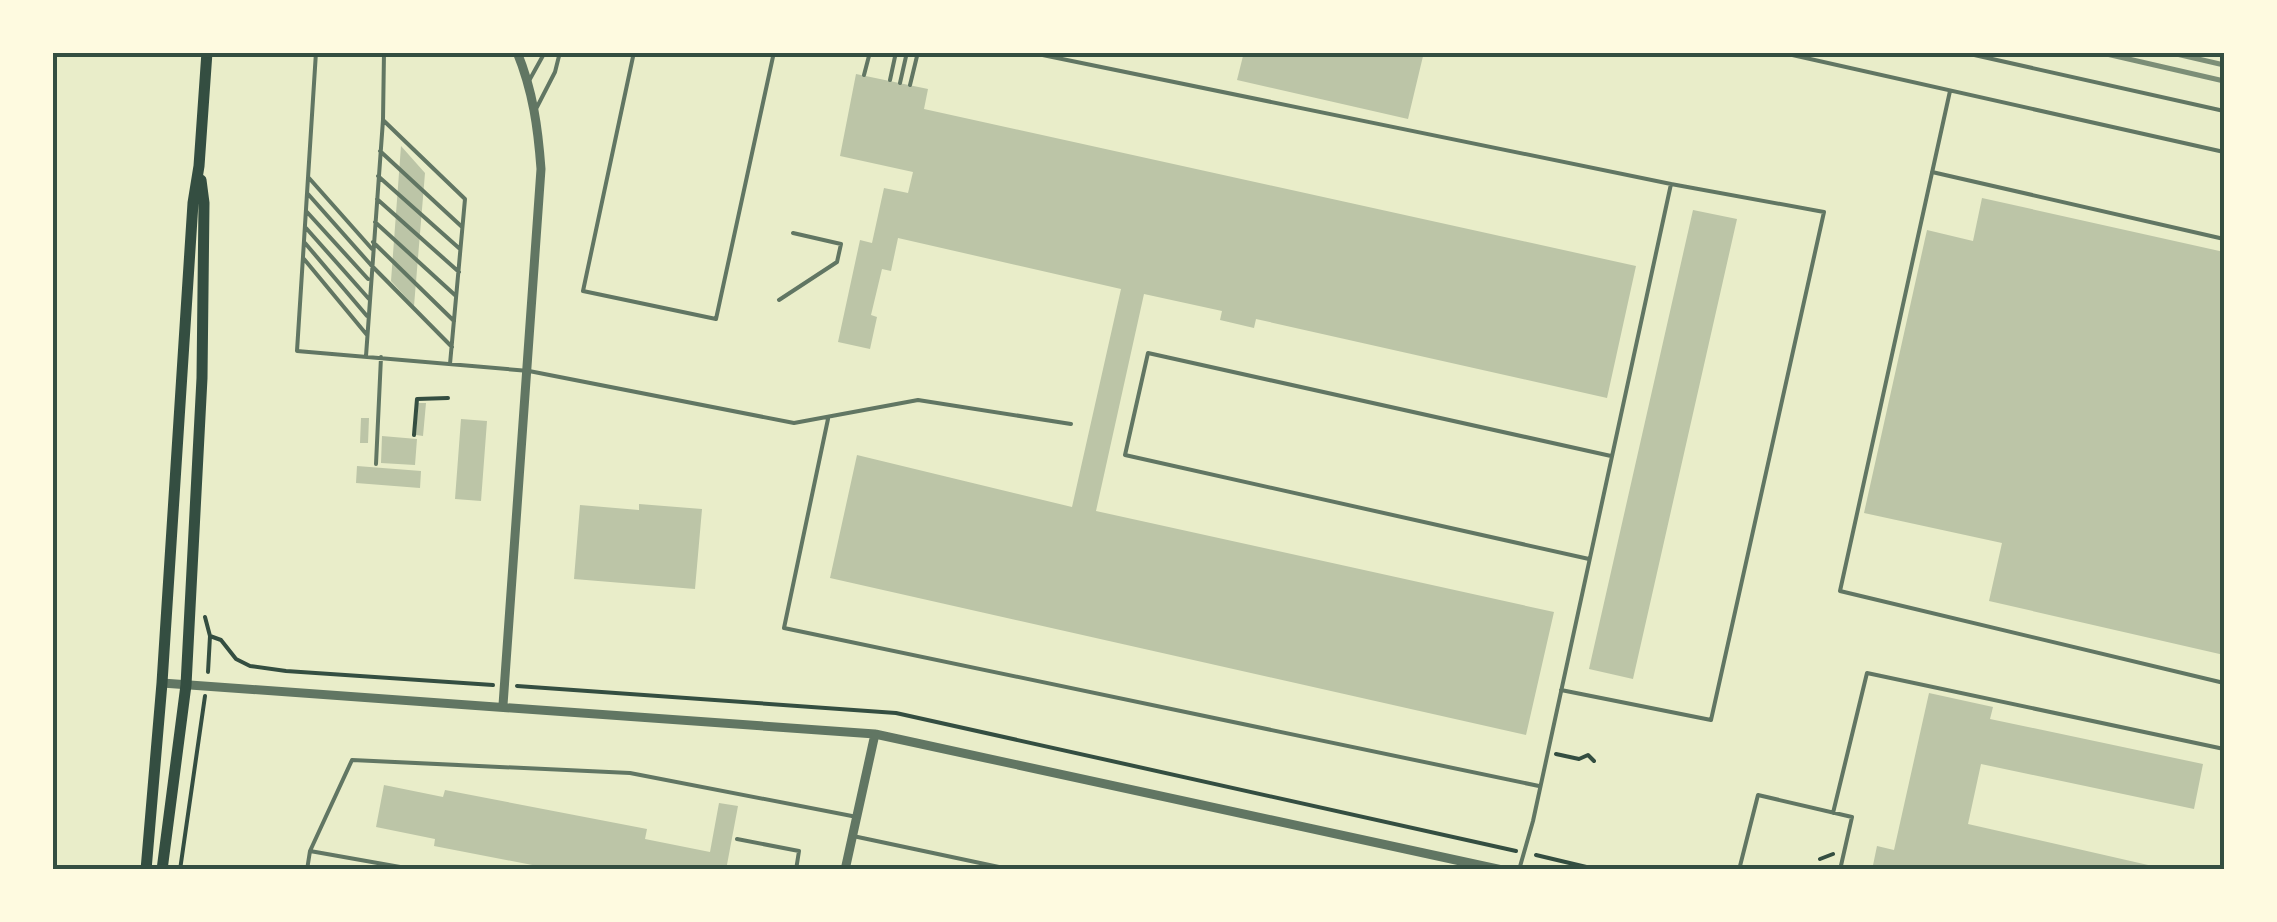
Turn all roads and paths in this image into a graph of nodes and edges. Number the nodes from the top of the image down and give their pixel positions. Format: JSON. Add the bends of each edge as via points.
{"nodes":[{"id":1,"x":206,"y":52,"type":"edge"},
{"id":2,"x":316,"y":52,"type":"edge"},
{"id":3,"x":384,"y":52,"type":"edge"},
{"id":4,"x":517,"y":52,"type":"edge"},
{"id":5,"x":545,"y":52,"type":"edge"},
{"id":6,"x":560,"y":52,"type":"edge"},
{"id":7,"x":634,"y":52,"type":"edge"},
{"id":8,"x":774,"y":52,"type":"edge"},
{"id":9,"x":870,"y":52,"type":"edge"},
{"id":10,"x":896,"y":52,"type":"edge"},
{"id":11,"x":907,"y":52,"type":"edge"},
{"id":12,"x":918,"y":52,"type":"edge"},
{"id":13,"x":1028,"y":52,"type":"edge"},
{"id":14,"x":1779,"y":52,"type":"edge"},
{"id":15,"x":1961,"y":52,"type":"edge"},
{"id":16,"x":864,"y":75,"type":"dead end"},
{"id":17,"x":890,"y":80,"type":"dead end"},
{"id":18,"x":529,"y":81,"type":"junction"},
{"id":19,"x":900,"y":83,"type":"dead end"},
{"id":20,"x":910,"y":85,"type":"dead end"},
{"id":21,"x":1950,"y":91,"type":"junction"},
{"id":22,"x":535,"y":111,"type":"junction"},
{"id":23,"x":2224,"y":112,"type":"edge"},
{"id":24,"x":383,"y":120,"type":"junction"},
{"id":25,"x":380,"y":151,"type":"junction"},
{"id":26,"x":2224,"y":152,"type":"edge"},
{"id":27,"x":199,"y":166,"type":"junction"},
{"id":28,"x":1932,"y":172,"type":"junction"},
{"id":29,"x":378,"y":176,"type":"junction"},
{"id":30,"x":309,"y":178,"type":"junction"},
{"id":31,"x":1671,"y":184,"type":"junction"},
{"id":32,"x":308,"y":194,"type":"junction"},
{"id":33,"x":376,"y":199,"type":"junction"},
{"id":34,"x":306,"y":212,"type":"junction"},
{"id":35,"x":374,"y":222,"type":"junction"},
{"id":36,"x":306,"y":228,"type":"junction"},
{"id":37,"x":463,"y":228,"type":"junction"},
{"id":38,"x":793,"y":234,"type":"dead end"},
{"id":39,"x":2224,"y":238,"type":"edge"},
{"id":40,"x":373,"y":242,"type":"junction"},
{"id":41,"x":305,"y":243,"type":"junction"},
{"id":42,"x":372,"y":249,"type":"junction"},
{"id":43,"x":461,"y":250,"type":"junction"},
{"id":44,"x":304,"y":259,"type":"junction"},
{"id":45,"x":371,"y":265,"type":"junction"},
{"id":46,"x":459,"y":272,"type":"junction"},
{"id":47,"x":370,"y":281,"type":"junction"},
{"id":48,"x":456,"y":296,"type":"junction"},
{"id":49,"x":369,"y":300,"type":"junction"},
{"id":50,"x":779,"y":300,"type":"dead end"},
{"id":51,"x":368,"y":317,"type":"junction"},
{"id":52,"x":454,"y":321,"type":"junction"},
{"id":53,"x":367,"y":336,"type":"junction"},
{"id":54,"x":452,"y":347,"type":"junction"},
{"id":55,"x":366,"y":356,"type":"junction"},
{"id":56,"x":382,"y":357,"type":"junction"},
{"id":57,"x":450,"y":364,"type":"junction"},
{"id":58,"x":528,"y":370,"type":"junction"},
{"id":59,"x":448,"y":398,"type":"dead end"},
{"id":60,"x":828,"y":417,"type":"junction"},
{"id":61,"x":1072,"y":424,"type":"dead end"},
{"id":62,"x":414,"y":435,"type":"dead end"},
{"id":63,"x":1610,"y":456,"type":"junction"},
{"id":64,"x":376,"y":464,"type":"dead end"},
{"id":65,"x":1589,"y":559,"type":"junction"},
{"id":66,"x":162,"y":683,"type":"junction"},
{"id":67,"x":2224,"y":683,"type":"edge"},
{"id":68,"x":186,"y":684,"type":"junction"},
{"id":69,"x":1560,"y":690,"type":"junction"},
{"id":70,"x":504,"y":705,"type":"junction"},
{"id":71,"x":875,"y":734,"type":"junction"},
{"id":72,"x":2224,"y":749,"type":"edge"},
{"id":73,"x":1547,"y":752,"type":"junction"},
{"id":74,"x":1594,"y":761,"type":"dead end"},
{"id":75,"x":1539,"y":786,"type":"junction"},
{"id":76,"x":1833,"y":812,"type":"junction"},
{"id":77,"x":857,"y":817,"type":"junction"},
{"id":78,"x":853,"y":836,"type":"junction"},
{"id":79,"x":737,"y":839,"type":"dead end"},
{"id":80,"x":310,"y":851,"type":"junction"},
{"id":81,"x":146,"y":870,"type":"edge"},
{"id":82,"x":162,"y":870,"type":"edge"},
{"id":83,"x":306,"y":870,"type":"edge"},
{"id":84,"x":417,"y":870,"type":"edge"},
{"id":85,"x":796,"y":870,"type":"edge"},
{"id":86,"x":845,"y":870,"type":"edge"},
{"id":87,"x":1014,"y":870,"type":"edge"},
{"id":88,"x":1502,"y":870,"type":"edge"},
{"id":89,"x":1519,"y":870,"type":"edge"},
{"id":90,"x":1740,"y":870,"type":"edge"},
{"id":91,"x":1840,"y":870,"type":"edge"}],
"edges":[{"from":1,"to":27,"type":"main road"},
{"from":2,"to":30,"type":"lane"},
{"from":3,"to":24,"type":"lane"},
{"from":4,"to":18,"type":"street"},
{"from":5,"to":18,"type":"lane"},
{"from":6,"to":22,"type":"lane"},
{"from":7,"to":8,"type":"lane","via":[[583,291],[716,319]]},
{"from":9,"to":16,"type":"lane"},
{"from":10,"to":17,"type":"lane"},
{"from":11,"to":19,"type":"lane"},
{"from":12,"to":20,"type":"lane"},
{"from":13,"to":31,"type":"lane"},
{"from":14,"to":21,"type":"lane"},
{"from":15,"to":23,"type":"lane"},
{"from":18,"to":22,"type":"street"},
{"from":21,"to":26,"type":"lane"},
{"from":21,"to":28,"type":"lane"},
{"from":22,"to":58,"type":"street","via":[[542,169]]},
{"from":24,"to":25,"type":"lane"},
{"from":24,"to":37,"type":"lane","via":[[466,199]]},
{"from":25,"to":29,"type":"lane"},
{"from":25,"to":37,"type":"lane"},
{"from":27,"to":66,"type":"main road"},
{"from":27,"to":68,"type":"main road","via":[[202,378]]},
{"from":28,"to":39,"type":"lane"},
{"from":28,"to":67,"type":"lane","via":[[1840,591]]},
{"from":29,"to":33,"type":"lane"},
{"from":29,"to":43,"type":"lane"},
{"from":30,"to":32,"type":"lane"},
{"from":30,"to":42,"type":"lane"},
{"from":31,"to":63,"type":"lane"},
{"from":31,"to":69,"type":"lane","via":[[1824,212],[1711,720]]},
{"from":32,"to":34,"type":"lane"},
{"from":32,"to":45,"type":"lane"},
{"from":33,"to":35,"type":"lane"},
{"from":33,"to":46,"type":"lane"},
{"from":34,"to":36,"type":"lane"},
{"from":34,"to":47,"type":"lane"},
{"from":35,"to":40,"type":"lane"},
{"from":35,"to":48,"type":"lane"},
{"from":36,"to":41,"type":"lane"},
{"from":36,"to":49,"type":"lane"},
{"from":37,"to":43,"type":"lane"},
{"from":38,"to":50,"type":"lane","via":[[841,244],[837,262]]},
{"from":40,"to":42,"type":"lane"},
{"from":40,"to":52,"type":"lane"},
{"from":41,"to":44,"type":"lane"},
{"from":41,"to":51,"type":"lane"},
{"from":42,"to":45,"type":"lane"},
{"from":43,"to":46,"type":"lane"},
{"from":44,"to":53,"type":"lane"},
{"from":44,"to":55,"type":"lane","via":[[297,351]]},
{"from":45,"to":47,"type":"lane"},
{"from":45,"to":54,"type":"lane"},
{"from":46,"to":48,"type":"lane"},
{"from":47,"to":49,"type":"lane"},
{"from":48,"to":52,"type":"lane"},
{"from":49,"to":51,"type":"lane"},
{"from":51,"to":53,"type":"lane"},
{"from":52,"to":54,"type":"lane"},
{"from":53,"to":55,"type":"lane"},
{"from":54,"to":57,"type":"lane"},
{"from":55,"to":56,"type":"lane"},
{"from":56,"to":57,"type":"lane"},
{"from":56,"to":64,"type":"lane"},
{"from":57,"to":58,"type":"lane"},
{"from":58,"to":60,"type":"lane","via":[[794,423]]},
{"from":58,"to":70,"type":"street"},
{"from":59,"to":62,"type":"path","via":[[416,400]]},
{"from":60,"to":61,"type":"lane","via":[[918,400]]},
{"from":60,"to":75,"type":"lane","via":[[784,628]]},
{"from":63,"to":65,"type":"lane"},
{"from":63,"to":65,"type":"lane","via":[[1148,353],[1125,456]]},
{"from":65,"to":69,"type":"lane"},
{"from":66,"to":68,"type":"street"},
{"from":66,"to":81,"type":"main road"},
{"from":68,"to":70,"type":"street"},
{"from":68,"to":82,"type":"main road"},
{"from":69,"to":73,"type":"lane"},
{"from":70,"to":71,"type":"street"},
{"from":71,"to":77,"type":"street"},
{"from":71,"to":88,"type":"street"},
{"from":72,"to":76,"type":"lane","via":[[1866,672]]},
{"from":73,"to":74,"type":"path","via":[[1579,759],[1588,754]]},
{"from":73,"to":75,"type":"lane"},
{"from":75,"to":89,"type":"lane"},
{"from":76,"to":90,"type":"lane","via":[[1758,796]]},
{"from":76,"to":91,"type":"lane","via":[[1852,817]]},
{"from":77,"to":78,"type":"street"},
{"from":77,"to":80,"type":"lane","via":[[630,773],[352,760]]},
{"from":78,"to":86,"type":"street"},
{"from":78,"to":87,"type":"lane"},
{"from":79,"to":85,"type":"lane","via":[[799,851]]},
{"from":80,"to":83,"type":"lane"},
{"from":80,"to":84,"type":"lane"}]}
